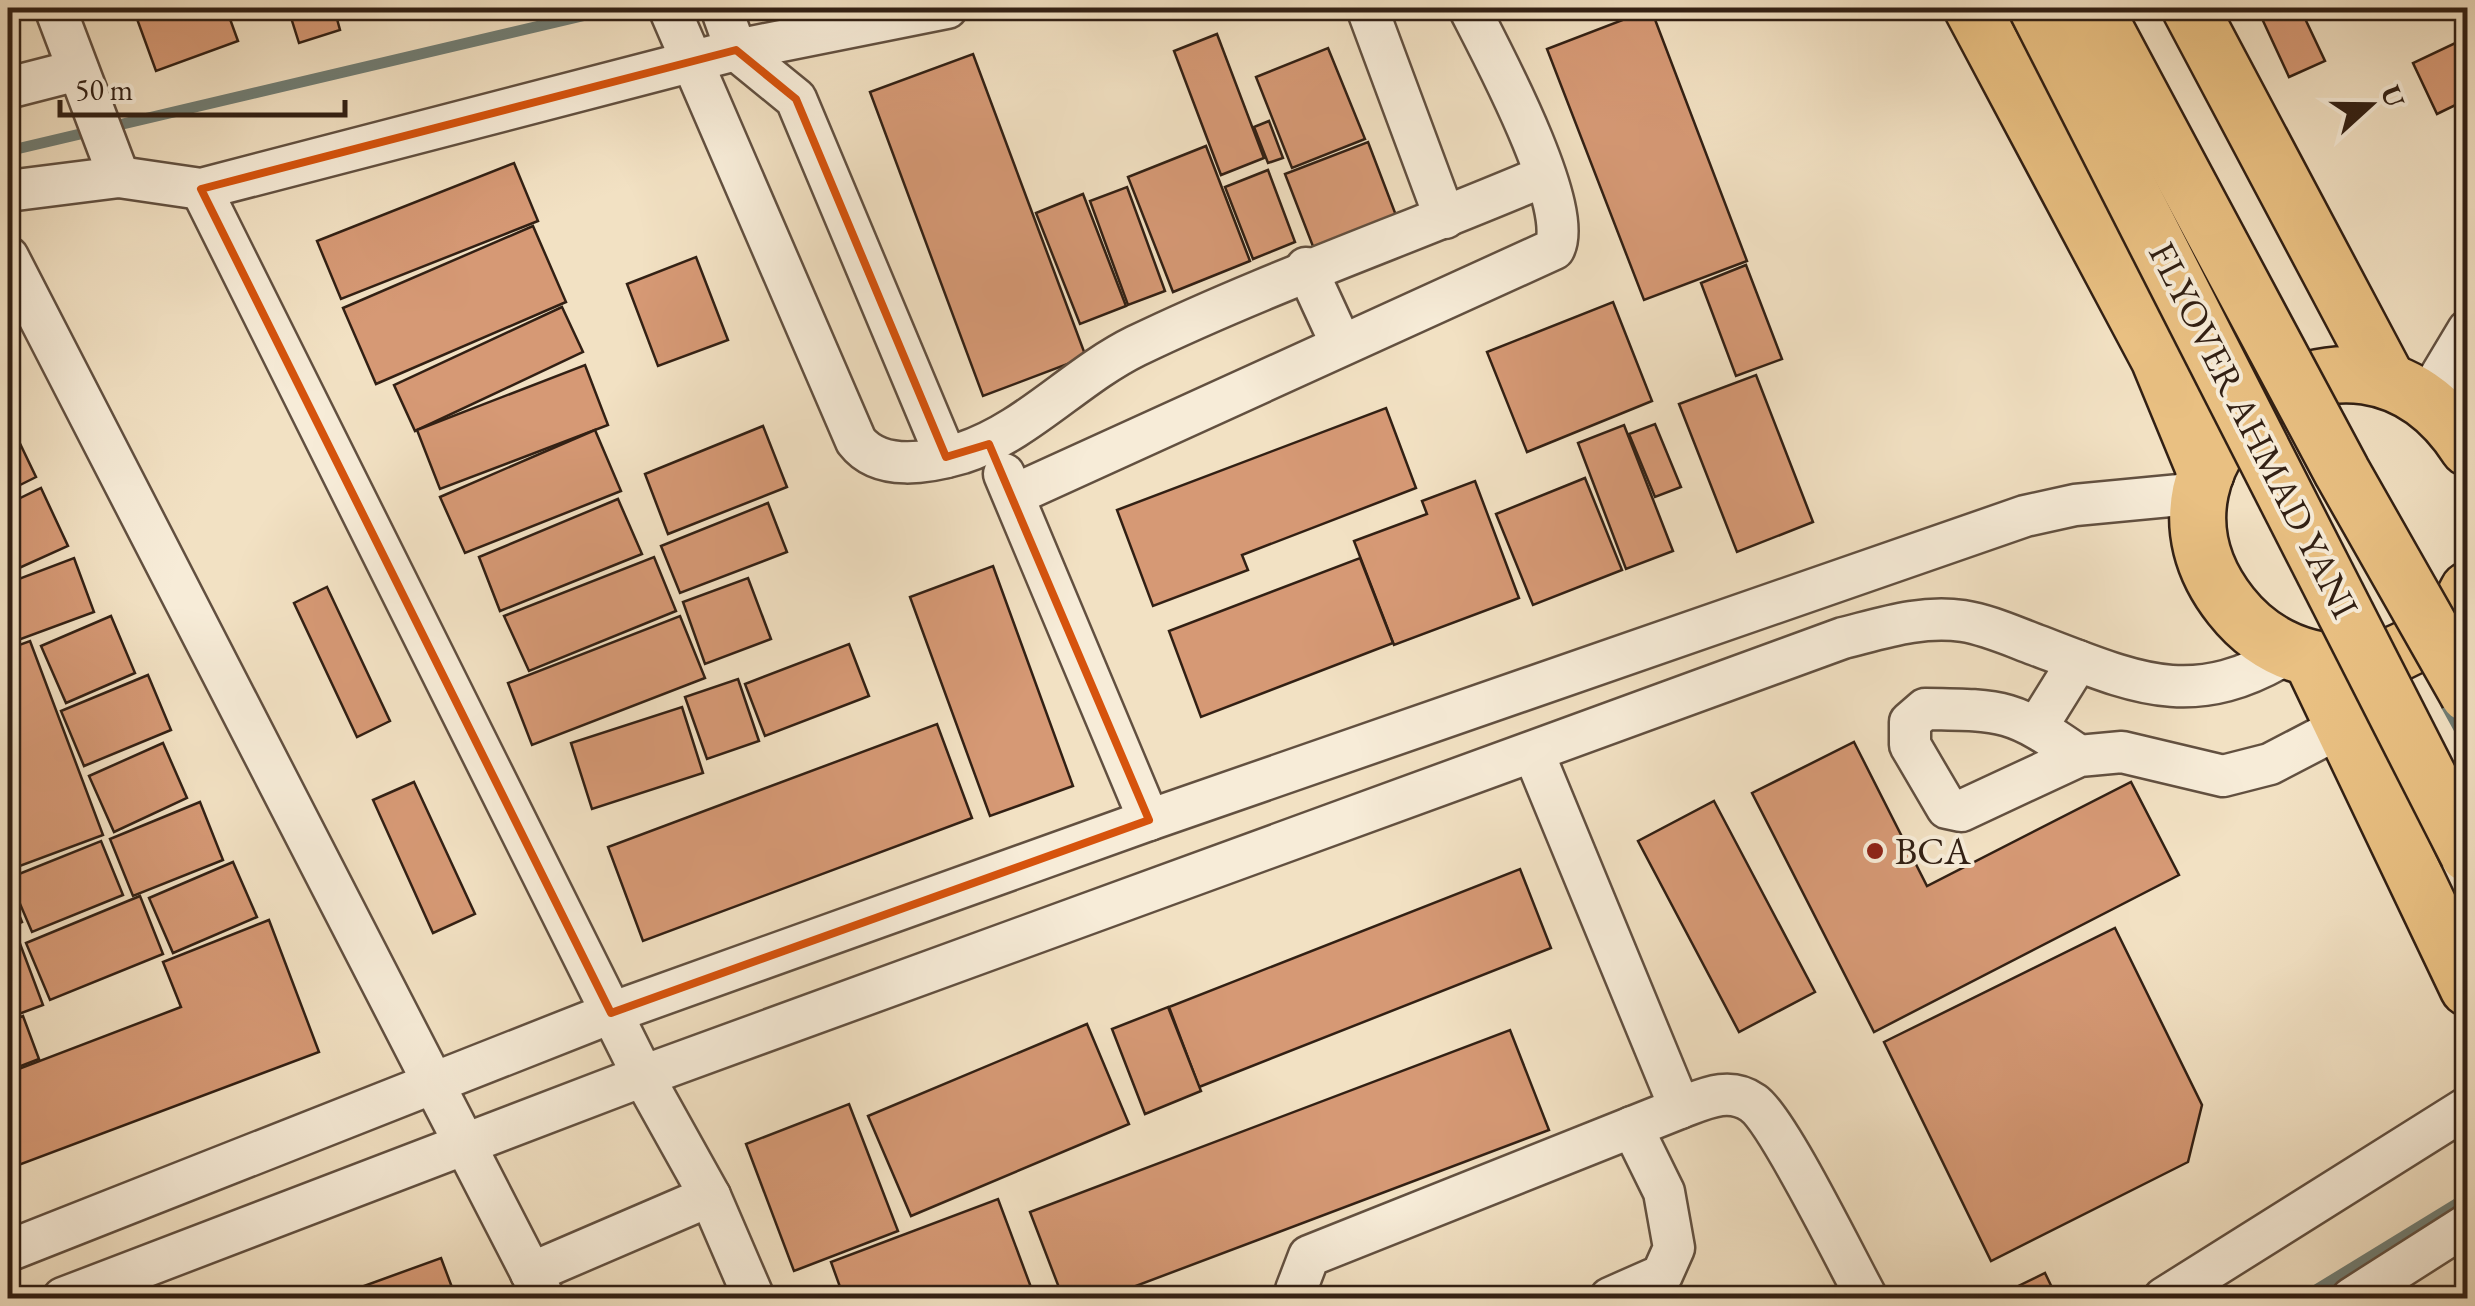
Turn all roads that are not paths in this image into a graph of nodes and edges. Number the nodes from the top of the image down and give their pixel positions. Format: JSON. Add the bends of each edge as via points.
{"nodes":[{"id":1,"x":55,"y":8,"type":"edge"},
{"id":2,"x":722,"y":8,"type":"edge"},
{"id":3,"x":947,"y":8,"type":"edge"},
{"id":4,"x":1368,"y":8,"type":"edge"},
{"id":5,"x":1469,"y":8,"type":"edge"},
{"id":6,"x":1972,"y":8,"type":"edge"},
{"id":7,"x":2038,"y":8,"type":"edge"},
{"id":8,"x":2094,"y":8,"type":"edge"},
{"id":9,"x":2190,"y":8,"type":"edge"},
{"id":10,"x":670,"y":10,"type":"edge"},
{"id":11,"x":736,"y":50,"type":"junction"},
{"id":12,"x":690,"y":62,"type":"junction"},
{"id":13,"x":82,"y":77,"type":"junction"},
{"id":14,"x":8,"y":88,"type":"edge"},
{"id":15,"x":1544,"y":176,"type":"junction"},
{"id":16,"x":119,"y":177,"type":"junction"},
{"id":17,"x":201,"y":189,"type":"junction"},
{"id":18,"x":8,"y":190,"type":"edge"},
{"id":19,"x":1446,"y":218,"type":"junction"},
{"id":20,"x":8,"y":257,"type":"edge"},
{"id":21,"x":1306,"y":268,"type":"junction"},
{"id":22,"x":2468,"y":330,"type":"edge"},
{"id":23,"x":1341,"y":344,"type":"junction"},
{"id":24,"x":2407,"y":391,"type":"junction"},
{"id":25,"x":989,"y":444,"type":"junction"},
{"id":26,"x":2468,"y":448,"type":"edge"},
{"id":27,"x":946,"y":458,"type":"junction"},
{"id":28,"x":2204,"y":483,"type":"junction"},
{"id":29,"x":1014,"y":495,"type":"junction"},
{"id":30,"x":2451,"y":611,"type":"edge"},
{"id":31,"x":2318,"y":658,"type":"junction"},
{"id":32,"x":2078,"y":661,"type":"junction"},
{"id":33,"x":2468,"y":694,"type":"edge"},
{"id":34,"x":2345,"y":725,"type":"junction"},
{"id":35,"x":2038,"y":727,"type":"junction"},
{"id":36,"x":1534,"y":754,"type":"junction"},
{"id":37,"x":2079,"y":756,"type":"junction"},
{"id":38,"x":1149,"y":820,"type":"junction"},
{"id":39,"x":2468,"y":854,"type":"edge"},
{"id":40,"x":2468,"y":988,"type":"edge"},
{"id":41,"x":612,"y":1013,"type":"junction"},
{"id":42,"x":643,"y":1076,"type":"junction"},
{"id":43,"x":434,"y":1085,"type":"junction"},
{"id":44,"x":2468,"y":1107,"type":"edge"},
{"id":45,"x":1680,"y":1108,"type":"junction"},
{"id":46,"x":1632,"y":1127,"type":"junction"},
{"id":47,"x":464,"y":1146,"type":"junction"},
{"id":48,"x":710,"y":1196,"type":"junction"},
{"id":49,"x":132,"y":1205,"type":"junction"},
{"id":50,"x":2468,"y":1224,"type":"edge"},
{"id":51,"x":8,"y":1251,"type":"edge"},
{"id":52,"x":155,"y":1265,"type":"junction"},
{"id":53,"x":538,"y":1286,"type":"edge"},
{"id":54,"x":62,"y":1298,"type":"edge"},
{"id":55,"x":754,"y":1298,"type":"edge"},
{"id":56,"x":1299,"y":1298,"type":"edge"},
{"id":57,"x":1610,"y":1298,"type":"edge"},
{"id":58,"x":1867,"y":1298,"type":"edge"},
{"id":59,"x":2164,"y":1298,"type":"edge"},
{"id":60,"x":2352,"y":1298,"type":"edge"}],
"edges":[{"from":1,"to":13,"type":"street"},
{"from":2,"to":11,"type":"street"},
{"from":3,"to":11,"type":"street"},
{"from":4,"to":19,"type":"street"},
{"from":5,"to":15,"type":"street"},
{"from":6,"to":28,"type":"highway","via":[[2159,360]]},
{"from":7,"to":39,"type":"highway","name":"FLYOVER AHMAD YANI","bridge":true},
{"from":8,"to":33,"type":"highway","name":"FLYOVER AHMAD YANI","bridge":true},
{"from":9,"to":24,"type":"highway"},
{"from":10,"to":12,"type":"street"},
{"from":11,"to":12,"type":"street"},
{"from":11,"to":27,"type":"street","via":[[796,98]]},
{"from":12,"to":17,"type":"street"},
{"from":12,"to":27,"type":"street","via":[[856,441],[870,456],[892,463]]},
{"from":13,"to":14,"type":"street"},
{"from":13,"to":16,"type":"street"},
{"from":15,"to":19,"type":"street"},
{"from":15,"to":23,"type":"street","via":[[1559,222],[1554,250]]},
{"from":16,"to":17,"type":"street"},
{"from":16,"to":18,"type":"street"},
{"from":17,"to":41,"type":"street"},
{"from":19,"to":21,"type":"street"},
{"from":20,"to":43,"type":"street"},
{"from":21,"to":23,"type":"street"},
{"from":21,"to":25,"type":"street","via":[[1132,348]]},
{"from":22,"to":24,"type":"street"},
{"from":23,"to":29,"type":"street"},
{"from":24,"to":26,"type":"highway","via":[[2454,426]]},
{"from":24,"to":28,"type":"highway","bridge":true,"via":[[2350,374],[2313,377],[2271,393],[2236,421]]},
{"from":25,"to":27,"type":"street"},
{"from":25,"to":29,"type":"street"},
{"from":28,"to":31,"type":"highway","via":[[2201,542],[2217,588],[2247,626]]},
{"from":28,"to":38,"type":"street","via":[[2025,516]]},
{"from":29,"to":38,"type":"street"},
{"from":30,"to":31,"type":"highway","via":[[2397,654]]},
{"from":31,"to":32,"type":"street","via":[[2193,689],[2151,684]]},
{"from":31,"to":34,"type":"highway"},
{"from":32,"to":35,"type":"street"},
{"from":32,"to":36,"type":"street","via":[[1979,624],[1906,622],[1843,638]]},
{"from":34,"to":37,"type":"street","via":[[2270,764],[2223,776],[2122,752]]},
{"from":34,"to":40,"type":"highway"},
{"from":35,"to":37,"type":"street"},
{"from":35,"to":37,"type":"street","via":[[1997,710],[1926,708],[1910,722],[1910,745],[1947,808],[1962,811]]},
{"from":36,"to":42,"type":"street"},
{"from":36,"to":45,"type":"street"},
{"from":38,"to":41,"type":"street"},
{"from":41,"to":42,"type":"street"},
{"from":41,"to":43,"type":"street"},
{"from":42,"to":47,"type":"street"},
{"from":42,"to":48,"type":"street"},
{"from":43,"to":47,"type":"street"},
{"from":43,"to":49,"type":"street"},
{"from":44,"to":59,"type":"street"},
{"from":45,"to":46,"type":"street"},
{"from":45,"to":58,"type":"street","via":[[1721,1092],[1754,1103]]},
{"from":46,"to":56,"type":"street","via":[[1309,1256]]},
{"from":46,"to":57,"type":"street","via":[[1664,1192],[1674,1248],[1662,1275]]},
{"from":47,"to":52,"type":"street"},
{"from":47,"to":53,"type":"street"},
{"from":48,"to":53,"type":"street"},
{"from":48,"to":55,"type":"street"},
{"from":49,"to":51,"type":"street"},
{"from":49,"to":52,"type":"street"},
{"from":50,"to":60,"type":"street"},
{"from":52,"to":54,"type":"street"}]}
